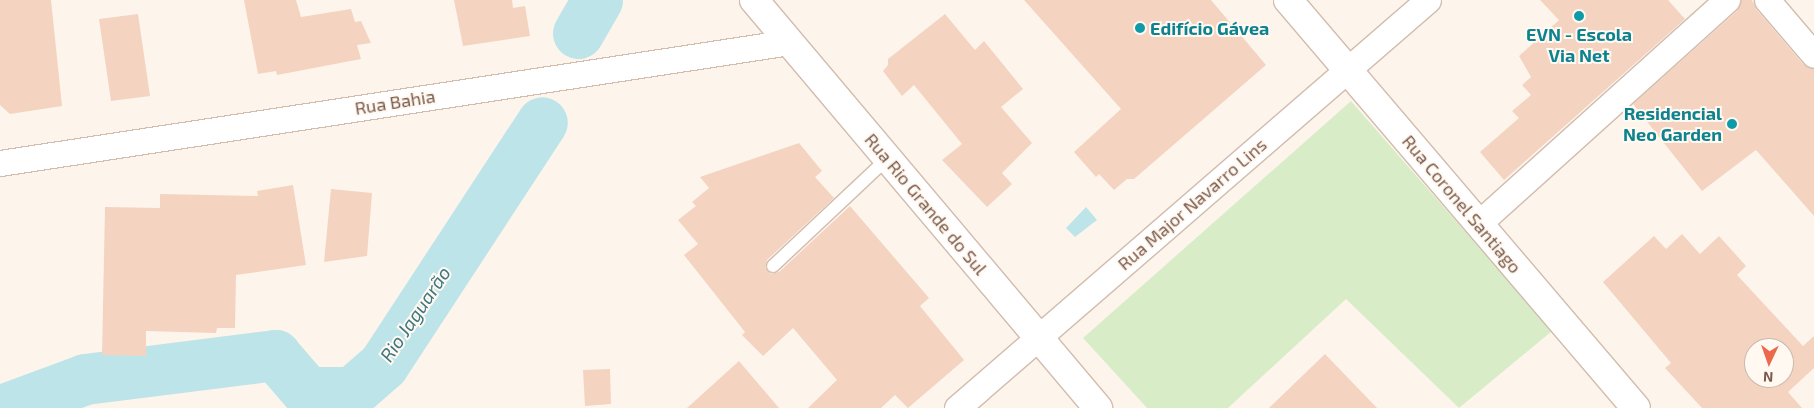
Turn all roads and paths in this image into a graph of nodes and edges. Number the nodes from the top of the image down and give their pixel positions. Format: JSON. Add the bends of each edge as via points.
{"nodes":[{"id":1,"x":754,"y":0,"type":"edge"},
{"id":2,"x":1288,"y":0,"type":"edge"},
{"id":3,"x":1428,"y":0,"type":"edge"},
{"id":4,"x":1727,"y":0,"type":"edge"},
{"id":5,"x":1767,"y":0,"type":"edge"},
{"id":6,"x":790,"y":42,"type":"junction"},
{"id":7,"x":1814,"y":54,"type":"edge"},
{"id":8,"x":1348,"y":70,"type":"junction"},
{"id":9,"x":888,"y":158,"type":"junction"},
{"id":10,"x":0,"y":163,"type":"edge"},
{"id":11,"x":1479,"y":223,"type":"junction"},
{"id":12,"x":773,"y":266,"type":"dead end"},
{"id":13,"x":1038,"y":337,"type":"junction"},
{"id":14,"x":957,"y":408,"type":"edge"},
{"id":15,"x":1098,"y":408,"type":"edge"},
{"id":16,"x":1636,"y":408,"type":"edge"}],
"edges":[{"from":1,"to":6,"type":"main road","name":"Rua Rio Grande do Sul"},
{"from":2,"to":8,"type":"main road","name":"Rua Coronel Santiago"},
{"from":3,"to":8,"type":"street","name":"Rua Major Navarro Lins"},
{"from":4,"to":11,"type":"street"},
{"from":5,"to":7,"type":"street"},
{"from":6,"to":9,"type":"main road","name":"Rua Rio Grande do Sul"},
{"from":6,"to":10,"type":"street","name":"Rua Bahia"},
{"from":8,"to":11,"type":"main road","name":"Rua Coronel Santiago"},
{"from":8,"to":13,"type":"street","name":"Rua Major Navarro Lins"},
{"from":9,"to":12,"type":"lane"},
{"from":9,"to":13,"type":"main road","name":"Rua Rio Grande do Sul"},
{"from":11,"to":16,"type":"main road","name":"Rua Coronel Santiago"},
{"from":13,"to":14,"type":"street","name":"Rua Major Navarro Lins"},
{"from":13,"to":15,"type":"main road","name":"Rua Rio Grande do Sul"}]}
